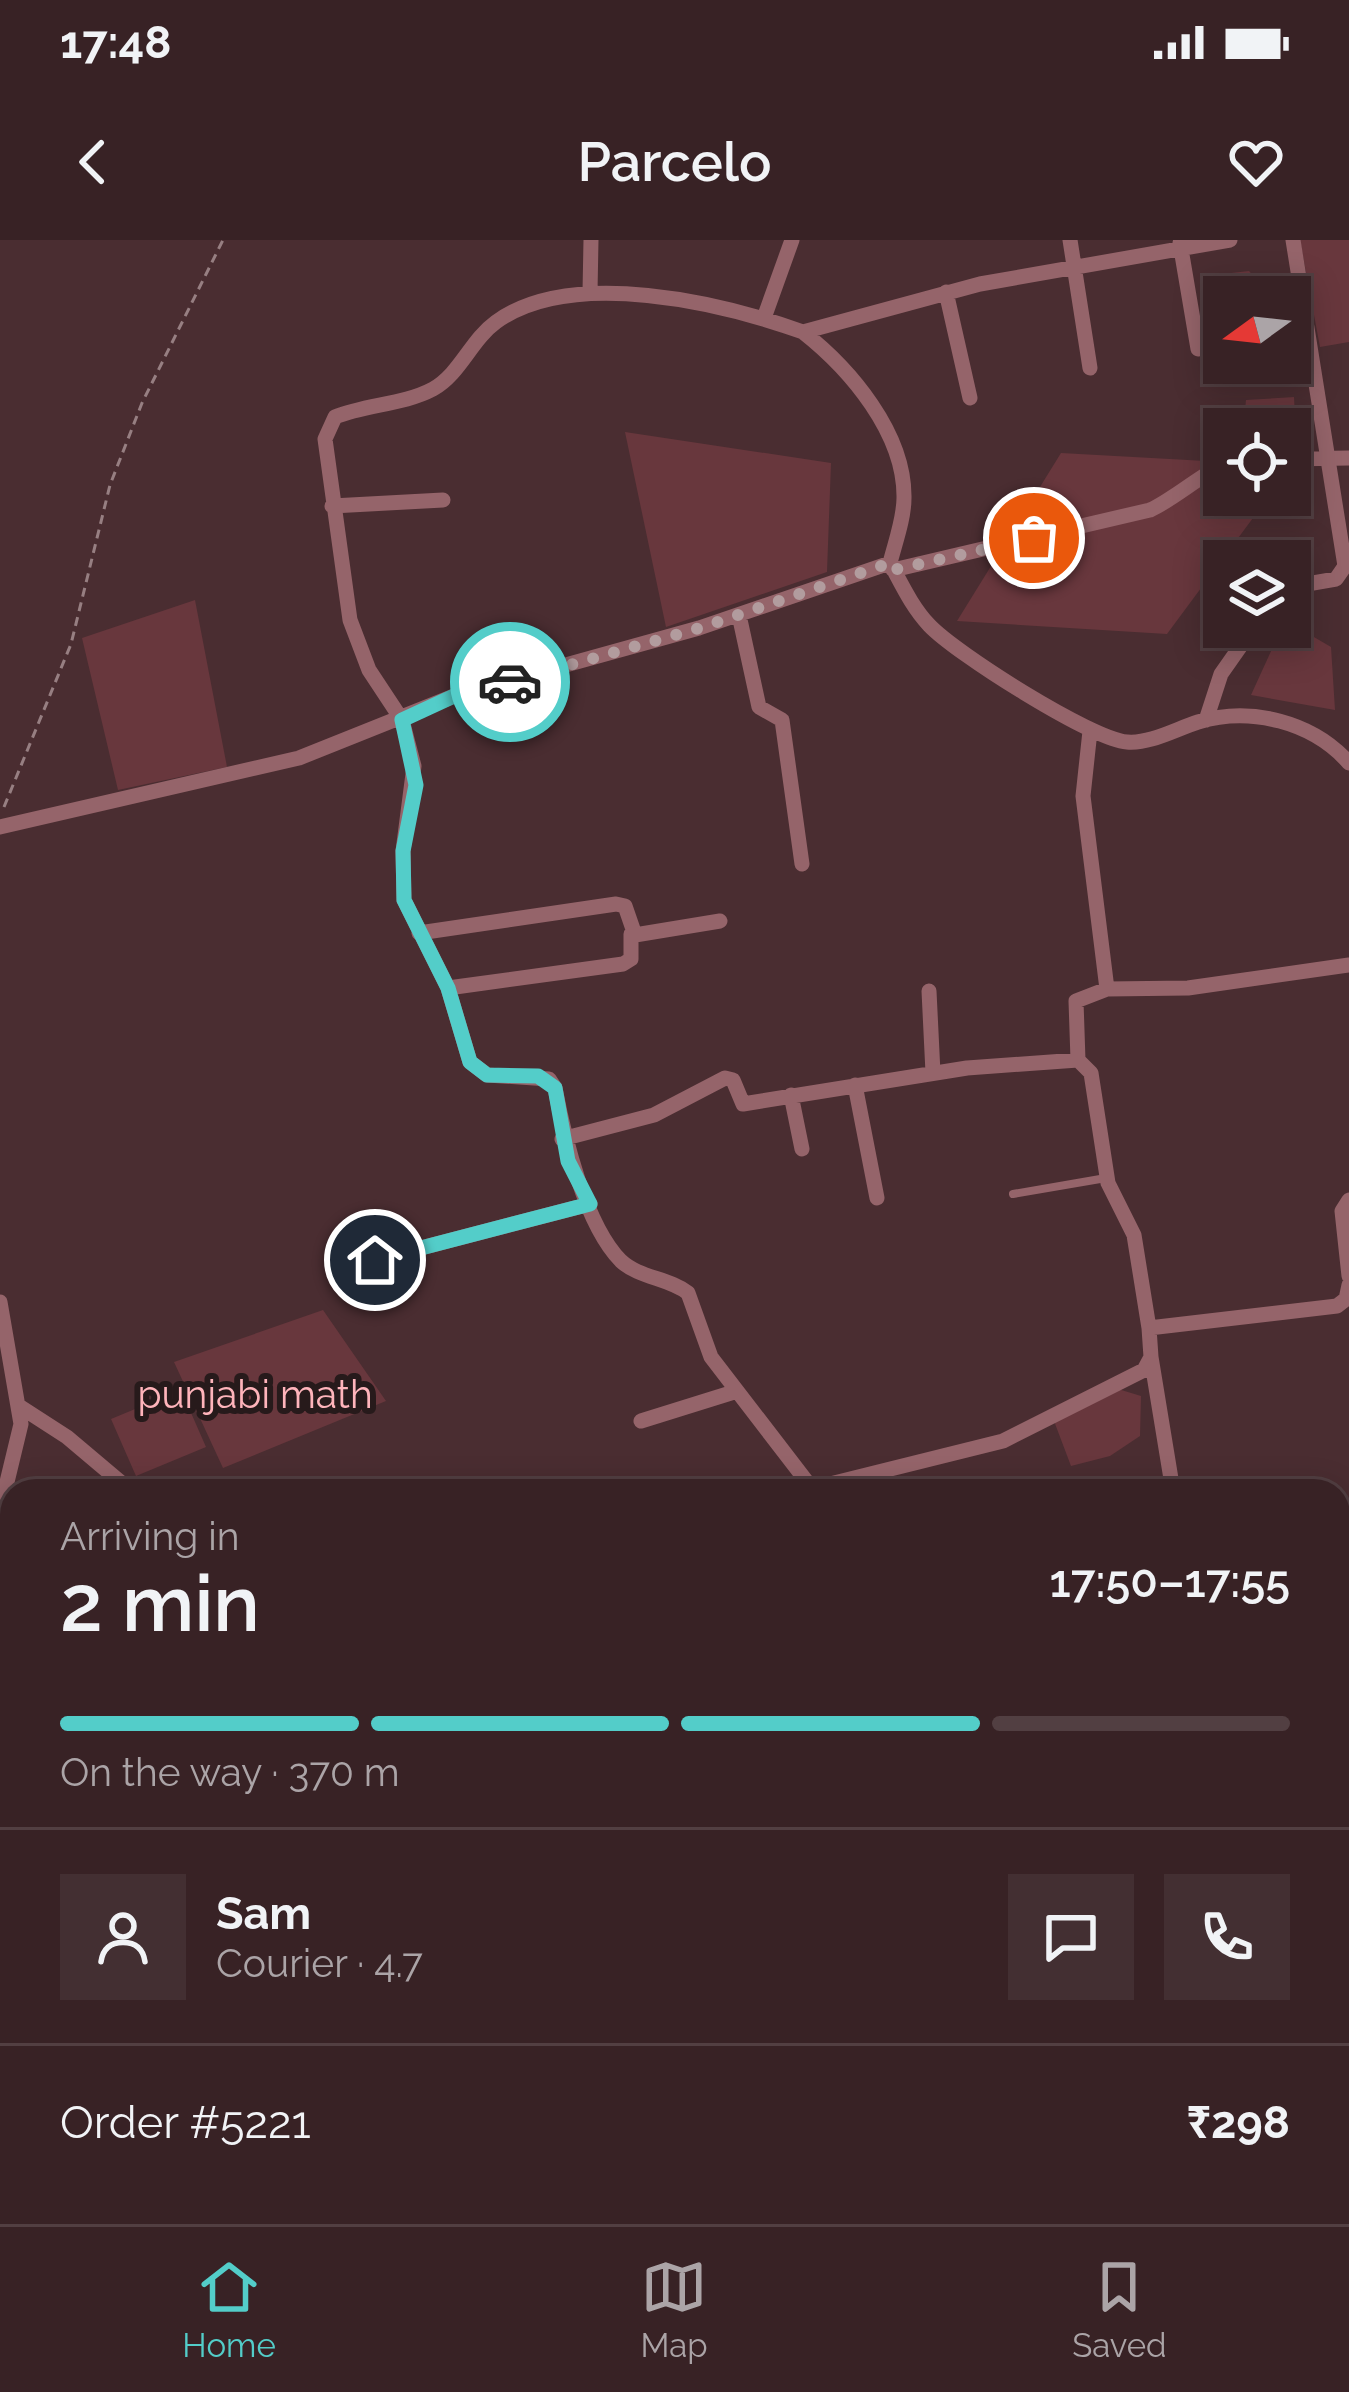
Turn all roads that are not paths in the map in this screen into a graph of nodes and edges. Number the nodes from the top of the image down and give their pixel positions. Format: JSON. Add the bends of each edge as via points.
{"nodes":[{"id":1,"x":591,"y":240,"type":"edge"},
{"id":2,"x":792,"y":240,"type":"edge"},
{"id":3,"x":1070,"y":240,"type":"edge"},
{"id":4,"x":1230,"y":240,"type":"edge"},
{"id":5,"x":1293,"y":240,"type":"edge"},
{"id":6,"x":1180,"y":245,"type":"edge"},
{"id":7,"x":1075,"y":267,"type":"junction"},
{"id":8,"x":590,"y":292,"type":"junction"},
{"id":9,"x":946,"y":292,"type":"junction"},
{"id":10,"x":764,"y":318,"type":"junction"},
{"id":11,"x":803,"y":332,"type":"junction"},
{"id":12,"x":1198,"y":349,"type":"dead end"},
{"id":13,"x":1090,"y":368,"type":"dead end"},
{"id":14,"x":970,"y":398,"type":"dead end"},
{"id":15,"x":1349,"y":458,"type":"edge"},
{"id":16,"x":1311,"y":460,"type":"edge"},
{"id":17,"x":1327,"y":461,"type":"junction"},
{"id":18,"x":1203,"y":477,"type":"edge"},
{"id":19,"x":442,"y":500,"type":"dead end"},
{"id":20,"x":332,"y":506,"type":"junction"},
{"id":21,"x":891,"y":567,"type":"junction"},
{"id":22,"x":1311,"y":582,"type":"edge"},
{"id":23,"x":739,"y":615,"type":"junction"},
{"id":24,"x":1239,"y":648,"type":"edge"},
{"id":25,"x":402,"y":720,"type":"junction"},
{"id":26,"x":1206,"y":720,"type":"junction"},
{"id":27,"x":1090,"y":731,"type":"junction"},
{"id":28,"x":1349,"y":763,"type":"edge"},
{"id":29,"x":0,"y":827,"type":"edge"},
{"id":30,"x":802,"y":864,"type":"dead end"},
{"id":31,"x":720,"y":921,"type":"dead end"},
{"id":32,"x":419,"y":933,"type":"junction"},
{"id":33,"x":631,"y":934,"type":"junction"},
{"id":34,"x":1349,"y":965,"type":"edge"},
{"id":35,"x":448,"y":988,"type":"junction"},
{"id":36,"x":1107,"y":989,"type":"junction"},
{"id":37,"x":929,"y":991,"type":"dead end"},
{"id":38,"x":1078,"y":1060,"type":"junction"},
{"id":39,"x":933,"y":1073,"type":"junction"},
{"id":40,"x":856,"y":1085,"type":"junction"},
{"id":41,"x":791,"y":1095,"type":"junction"},
{"id":42,"x":562,"y":1139,"type":"junction"},
{"id":43,"x":802,"y":1149,"type":"dead end"},
{"id":44,"x":1108,"y":1178,"type":"junction"},
{"id":45,"x":1013,"y":1194,"type":"dead end"},
{"id":46,"x":877,"y":1198,"type":"dead end"},
{"id":47,"x":1349,"y":1200,"type":"edge"},
{"id":48,"x":590,"y":1204,"type":"junction"},
{"id":49,"x":375,"y":1260,"type":"dead end"},
{"id":50,"x":1349,"y":1276,"type":"edge"},
{"id":51,"x":1349,"y":1285,"type":"edge"},
{"id":52,"x":0,"y":1302,"type":"edge"},
{"id":53,"x":1149,"y":1328,"type":"junction"},
{"id":54,"x":1151,"y":1357,"type":"junction"},
{"id":55,"x":734,"y":1392,"type":"junction"},
{"id":56,"x":19,"y":1406,"type":"junction"},
{"id":57,"x":641,"y":1421,"type":"dead end"},
{"id":58,"x":8,"y":1479,"type":"edge"},
{"id":59,"x":117,"y":1479,"type":"edge"},
{"id":60,"x":805,"y":1479,"type":"edge"},
{"id":61,"x":856,"y":1479,"type":"edge"},
{"id":62,"x":1171,"y":1479,"type":"edge"}],
"edges":[{"from":1,"to":8,"type":"street"},
{"from":2,"to":10,"type":"street"},
{"from":3,"to":7,"type":"street"},
{"from":4,"to":6,"type":"street"},
{"from":5,"to":17,"type":"street"},
{"from":6,"to":7,"type":"street"},
{"from":6,"to":12,"type":"street"},
{"from":7,"to":9,"type":"street"},
{"from":7,"to":13,"type":"street"},
{"from":8,"to":10,"type":"street"},
{"from":8,"to":20,"type":"street","via":[[536,303],[494,323],[438,386],[334,417],[325,439]]},
{"from":9,"to":11,"type":"street"},
{"from":9,"to":14,"type":"street"},
{"from":10,"to":11,"type":"street"},
{"from":11,"to":21,"type":"street","via":[[861,386],[902,481]]},
{"from":15,"to":17,"type":"street"},
{"from":16,"to":17,"type":"street"},
{"from":17,"to":22,"type":"street","via":[[1343,574]]},
{"from":18,"to":21,"type":"street","via":[[1150,510]]},
{"from":19,"to":20,"type":"street"},
{"from":20,"to":25,"type":"street","via":[[357,644]]},
{"from":21,"to":23,"type":"street"},
{"from":21,"to":27,"type":"street","via":[[944,639]]},
{"from":23,"to":25,"type":"street","via":[[454,696]]},
{"from":23,"to":30,"type":"street","via":[[759,707],[782,720]]},
{"from":24,"to":26,"type":"street"},
{"from":25,"to":29,"type":"street","via":[[299,758]]},
{"from":25,"to":32,"type":"street","via":[[416,785],[402,887]]},
{"from":26,"to":27,"type":"street","via":[[1141,741]]},
{"from":26,"to":28,"type":"street","via":[[1303,726]]},
{"from":27,"to":36,"type":"street","via":[[1083,796]]},
{"from":31,"to":33,"type":"street"},
{"from":32,"to":33,"type":"street","via":[[616,904],[625,906]]},
{"from":32,"to":35,"type":"street"},
{"from":33,"to":35,"type":"street","via":[[631,959],[623,964]]},
{"from":34,"to":36,"type":"street","via":[[1188,988]]},
{"from":35,"to":42,"type":"street","via":[[470,1062],[487,1075],[548,1079]]},
{"from":36,"to":38,"type":"street","via":[[1076,1001]]},
{"from":37,"to":39,"type":"street"},
{"from":38,"to":39,"type":"street"},
{"from":38,"to":44,"type":"street","via":[[1091,1072]]},
{"from":39,"to":40,"type":"street"},
{"from":40,"to":41,"type":"street"},
{"from":40,"to":46,"type":"street"},
{"from":41,"to":42,"type":"street","via":[[743,1104],[725,1078],[654,1115]]},
{"from":41,"to":43,"type":"street"},
{"from":42,"to":48,"type":"street"},
{"from":44,"to":45,"type":"lane"},
{"from":44,"to":53,"type":"street","via":[[1135,1235]]},
{"from":47,"to":50,"type":"street","via":[[1342,1211]]},
{"from":48,"to":49,"type":"street"},
{"from":48,"to":55,"type":"street","via":[[622,1261],[688,1294],[711,1358]]},
{"from":51,"to":53,"type":"street","via":[[1337,1306]]},
{"from":52,"to":56,"type":"street"},
{"from":53,"to":54,"type":"street"},
{"from":54,"to":61,"type":"street","via":[[1144,1370],[1003,1441]]},
{"from":54,"to":62,"type":"street"},
{"from":55,"to":57,"type":"street"},
{"from":55,"to":60,"type":"street"},
{"from":56,"to":58,"type":"street"},
{"from":56,"to":59,"type":"street"}]}
